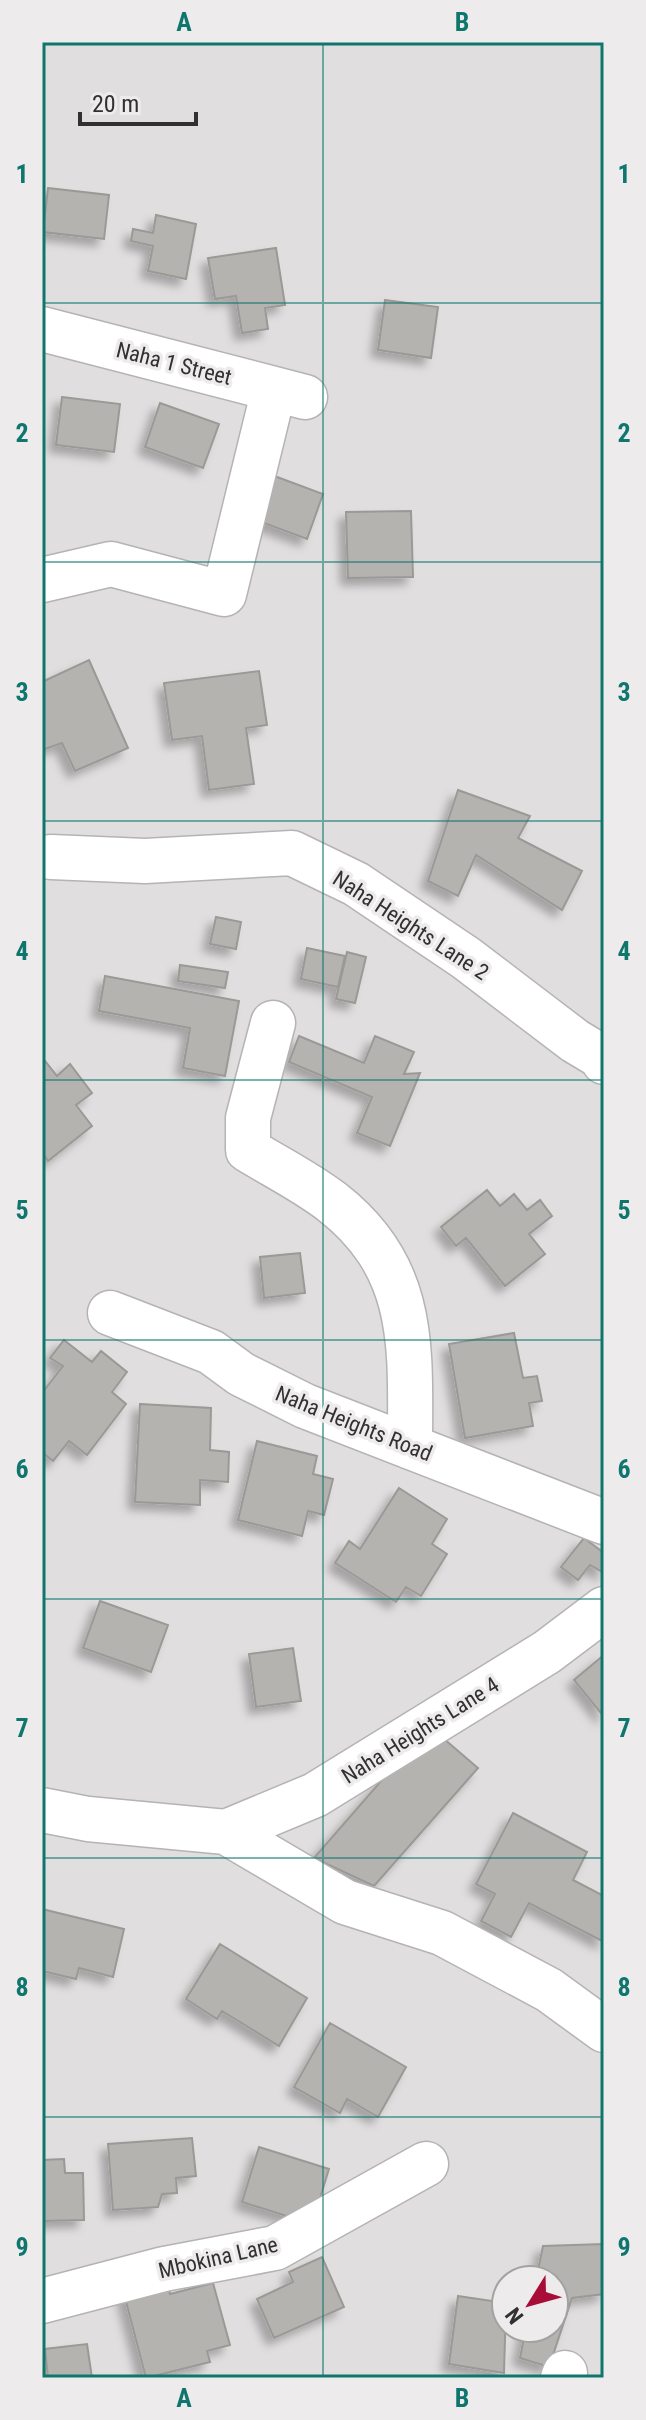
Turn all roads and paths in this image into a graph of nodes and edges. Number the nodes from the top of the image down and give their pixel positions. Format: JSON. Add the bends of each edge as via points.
{"nodes":[{"id":1,"x":42,"y":329,"type":"edge"},
{"id":2,"x":42,"y":580,"type":"edge"},
{"id":3,"x":51,"y":857,"type":"dead end"},
{"id":4,"x":273,"y":1023,"type":"dead end"},
{"id":5,"x":604,"y":1062,"type":"edge"},
{"id":6,"x":110,"y":1313,"type":"dead end"},
{"id":7,"x":410,"y":1447,"type":"junction"},
{"id":8,"x":604,"y":1522,"type":"edge"},
{"id":9,"x":604,"y":1609,"type":"edge"},
{"id":10,"x":42,"y":1810,"type":"edge"},
{"id":11,"x":226,"y":1832,"type":"junction"},
{"id":12,"x":604,"y":2030,"type":"edge"},
{"id":13,"x":426,"y":2164,"type":"dead end"},
{"id":14,"x":42,"y":2301,"type":"edge"}],
"edges":[{"from":1,"to":2,"type":"street","name":"Naha 1 Street","via":[[290,393],[224,594],[111,564]]},
{"from":3,"to":5,"type":"street","name":"Naha Heights Lane 2","via":[[145,861],[292,853],[381,900]]},
{"from":4,"to":7,"type":"street","via":[[248,1118],[248,1150],[333,1203],[381,1253],[400,1292],[410,1346]]},
{"from":6,"to":7,"type":"street","name":"Naha Heights Road","via":[[211,1352],[241,1374],[305,1406]]},
{"from":7,"to":8,"type":"street","name":"Naha Heights Road"},
{"from":9,"to":11,"type":"street","name":"Naha Heights Lane 4","via":[[547,1652],[315,1795]]},
{"from":10,"to":11,"type":"street"},
{"from":11,"to":12,"type":"street","via":[[345,1902],[442,1933],[549,1990]]},
{"from":13,"to":14,"type":"street","name":"Mbokina Lane","via":[[275,2248],[164,2269]]}]}
